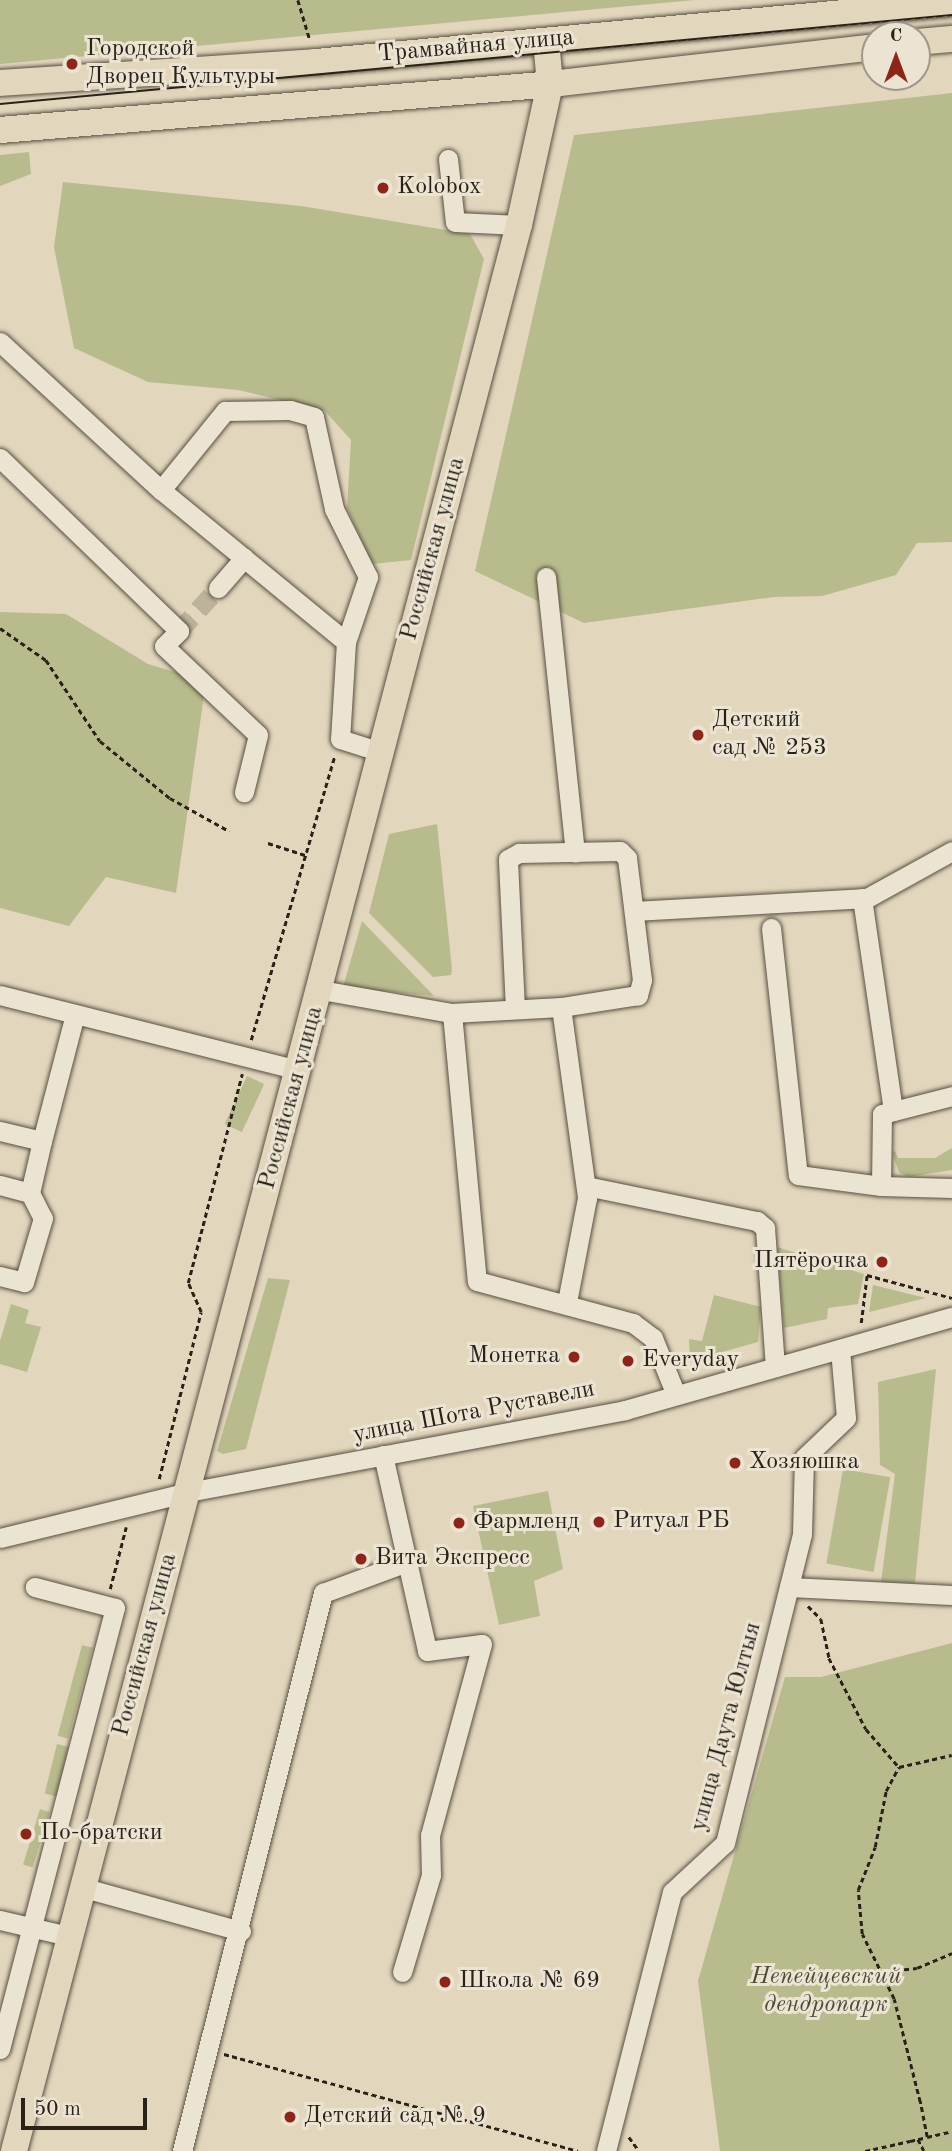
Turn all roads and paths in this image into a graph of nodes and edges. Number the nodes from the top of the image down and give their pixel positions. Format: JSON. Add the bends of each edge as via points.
{"nodes":[{"id":1,"x":298,"y":0,"type":"edge"},
{"id":2,"x":952,"y":3,"type":"edge"},
{"id":3,"x":952,"y":39,"type":"edge"},
{"id":4,"x":546,"y":41,"type":"junction"},
{"id":5,"x":931,"y":41,"type":"edge"},
{"id":6,"x":861,"y":49,"type":"edge"},
{"id":7,"x":316,"y":62,"type":"junction"},
{"id":8,"x":0,"y":83,"type":"edge"},
{"id":9,"x":551,"y":84,"type":"junction"},
{"id":10,"x":0,"y":130,"type":"edge"},
{"id":11,"x":448,"y":159,"type":"dead end"},
{"id":12,"x":519,"y":225,"type":"junction"},
{"id":13,"x":0,"y":342,"type":"edge"},
{"id":14,"x":0,"y":458,"type":"edge"},
{"id":15,"x":162,"y":490,"type":"junction"},
{"id":16,"x":244,"y":558,"type":"junction"},
{"id":17,"x":546,"y":577,"type":"dead end"},
{"id":18,"x":218,"y":588,"type":"tunnel mouth"},
{"id":19,"x":0,"y":628,"type":"edge"},
{"id":20,"x":346,"y":642,"type":"junction"},
{"id":21,"x":340,"y":738,"type":"junction"},
{"id":22,"x":381,"y":752,"type":"junction"},
{"id":23,"x":244,"y":792,"type":"dead end"},
{"id":24,"x":229,"y":831,"type":"dead end"},
{"id":25,"x":268,"y":843,"type":"dead end"},
{"id":26,"x":952,"y":851,"type":"edge"},
{"id":27,"x":575,"y":852,"type":"junction"},
{"id":28,"x":305,"y":855,"type":"junction"},
{"id":29,"x":862,"y":898,"type":"junction"},
{"id":30,"x":634,"y":911,"type":"junction"},
{"id":31,"x":771,"y":928,"type":"dead end"},
{"id":32,"x":321,"y":990,"type":"junction"},
{"id":33,"x":0,"y":995,"type":"edge"},
{"id":34,"x":561,"y":1007,"type":"junction"},
{"id":35,"x":515,"y":1009,"type":"junction"},
{"id":36,"x":452,"y":1013,"type":"junction"},
{"id":37,"x":75,"y":1014,"type":"junction"},
{"id":38,"x":246,"y":1057,"type":"junction"},
{"id":39,"x":299,"y":1070,"type":"junction"},
{"id":40,"x":952,"y":1096,"type":"edge"},
{"id":41,"x":893,"y":1111,"type":"junction"},
{"id":42,"x":0,"y":1131,"type":"edge"},
{"id":43,"x":42,"y":1141,"type":"junction"},
{"id":44,"x":0,"y":1185,"type":"edge"},
{"id":45,"x":586,"y":1186,"type":"junction"},
{"id":46,"x":881,"y":1186,"type":"junction"},
{"id":47,"x":952,"y":1188,"type":"edge"},
{"id":48,"x":30,"y":1193,"type":"junction"},
{"id":49,"x":0,"y":1276,"type":"edge"},
{"id":50,"x":952,"y":1297,"type":"edge"},
{"id":51,"x":567,"y":1302,"type":"junction"},
{"id":52,"x":952,"y":1317,"type":"edge"},
{"id":53,"x":861,"y":1323,"type":"dead end"},
{"id":54,"x":840,"y":1349,"type":"junction"},
{"id":55,"x":775,"y":1367,"type":"junction"},
{"id":56,"x":676,"y":1395,"type":"junction"},
{"id":57,"x":383,"y":1455,"type":"junction"},
{"id":58,"x":188,"y":1492,"type":"junction"},
{"id":59,"x":154,"y":1500,"type":"junction"},
{"id":60,"x":126,"y":1525,"type":"dead end"},
{"id":61,"x":0,"y":1538,"type":"edge"},
{"id":62,"x":407,"y":1562,"type":"junction"},
{"id":63,"x":35,"y":1587,"type":"dead end"},
{"id":64,"x":789,"y":1587,"type":"junction"},
{"id":65,"x":952,"y":1595,"type":"edge"},
{"id":66,"x":106,"y":1605,"type":"junction"},
{"id":67,"x":952,"y":1755,"type":"edge"},
{"id":68,"x":899,"y":1767,"type":"junction"},
{"id":69,"x":81,"y":1887,"type":"junction"},
{"id":70,"x":0,"y":1920,"type":"edge"},
{"id":71,"x":32,"y":1928,"type":"junction"},
{"id":72,"x":241,"y":1931,"type":"junction"},
{"id":73,"x":68,"y":1936,"type":"junction"},
{"id":74,"x":952,"y":1953,"type":"edge"},
{"id":75,"x":402,"y":1972,"type":"dead end"},
{"id":76,"x":879,"y":1972,"type":"junction"},
{"id":77,"x":0,"y":2049,"type":"edge"},
{"id":78,"x":209,"y":2049,"type":"junction"},
{"id":79,"x":952,"y":2131,"type":"edge"},
{"id":80,"x":927,"y":2137,"type":"junction"},
{"id":81,"x":918,"y":2139,"type":"junction"},
{"id":82,"x":910,"y":2141,"type":"junction"},
{"id":83,"x":14,"y":2151,"type":"edge"},
{"id":84,"x":182,"y":2151,"type":"edge"},
{"id":85,"x":578,"y":2151,"type":"edge"},
{"id":86,"x":606,"y":2151,"type":"edge"},
{"id":87,"x":865,"y":2151,"type":"edge"},
{"id":88,"x":924,"y":2151,"type":"edge"}],
"edges":[{"from":1,"to":7,"type":"path"},
{"from":2,"to":4,"type":"main road","name":"Трамвайная улица"},
{"from":3,"to":5,"type":"main road"},
{"from":4,"to":7,"type":"main road","name":"Трамвайная улица"},
{"from":4,"to":9,"type":"main road","name":"Российская улица"},
{"from":6,"to":9,"type":"main road","name":"Трамвайная улица"},
{"from":7,"to":8,"type":"main road","name":"Трамвайная улица"},
{"from":9,"to":10,"type":"main road","name":"Трамвайная улица"},
{"from":9,"to":12,"type":"main road","name":"Российская улица"},
{"from":11,"to":12,"type":"street","via":[[455,222]]},
{"from":12,"to":22,"type":"main road","name":"Российская улица"},
{"from":13,"to":15,"type":"street"},
{"from":14,"to":23,"type":"street","via":[[179,631],[164,646],[258,735]]},
{"from":15,"to":16,"type":"street"},
{"from":15,"to":20,"type":"street","via":[[225,411],[290,410],[314,417],[334,509],[368,577]]},
{"from":16,"to":18,"type":"street"},
{"from":16,"to":20,"type":"street"},
{"from":17,"to":27,"type":"street"},
{"from":19,"to":24,"type":"path","via":[[46,660],[100,740],[170,797]]},
{"from":20,"to":21,"type":"street"},
{"from":21,"to":22,"type":"street"},
{"from":21,"to":28,"type":"path"},
{"from":22,"to":32,"type":"main road","name":"Российская улица"},
{"from":25,"to":28,"type":"path"},
{"from":26,"to":29,"type":"street"},
{"from":27,"to":30,"type":"street","via":[[620,851],[627,858]]},
{"from":27,"to":35,"type":"street","via":[[519,853],[508,859]]},
{"from":28,"to":38,"type":"path"},
{"from":29,"to":30,"type":"street"},
{"from":29,"to":41,"type":"street"},
{"from":30,"to":34,"type":"street","via":[[642,980],[638,995]]},
{"from":31,"to":46,"type":"street","via":[[798,1175]]},
{"from":32,"to":36,"type":"street"},
{"from":32,"to":39,"type":"main road","name":"Российская улица"},
{"from":33,"to":37,"type":"street"},
{"from":34,"to":35,"type":"street"},
{"from":34,"to":45,"type":"street"},
{"from":35,"to":36,"type":"street"},
{"from":36,"to":51,"type":"street","via":[[477,1281]]},
{"from":37,"to":38,"type":"street"},
{"from":37,"to":43,"type":"street"},
{"from":38,"to":39,"type":"street"},
{"from":38,"to":59,"type":"path","via":[[188,1283],[201,1312]]},
{"from":39,"to":58,"type":"main road","name":"Российская улица"},
{"from":40,"to":41,"type":"street"},
{"from":41,"to":46,"type":"street","via":[[883,1114]]},
{"from":42,"to":43,"type":"street"},
{"from":43,"to":48,"type":"street"},
{"from":44,"to":48,"type":"street"},
{"from":45,"to":51,"type":"street"},
{"from":45,"to":55,"type":"street","via":[[757,1221],[765,1228]]},
{"from":46,"to":47,"type":"street"},
{"from":48,"to":49,"type":"street","via":[[43,1218],[24,1282]]},
{"from":50,"to":53,"type":"path","via":[[867,1275]]},
{"from":51,"to":56,"type":"street","via":[[633,1323],[653,1338]]},
{"from":52,"to":54,"type":"street","name":"улица Шота Руставели"},
{"from":54,"to":55,"type":"street","name":"улица Шота Руставели"},
{"from":54,"to":64,"type":"street","name":"улица Даута Юлтыя","via":[[846,1418],[804,1458],[802,1535]]},
{"from":55,"to":56,"type":"street","name":"улица Шота Руставели"},
{"from":56,"to":57,"type":"street","name":"улица Шота Руставели"},
{"from":57,"to":58,"type":"street","name":"улица Шота Руставели"},
{"from":57,"to":62,"type":"street"},
{"from":58,"to":59,"type":"street","name":"улица Шота Руставели"},
{"from":58,"to":69,"type":"main road","name":"Российская улица"},
{"from":59,"to":61,"type":"street","name":"улица Шота Руставели"},
{"from":60,"to":66,"type":"path"},
{"from":62,"to":72,"type":"street","via":[[323,1594]]},
{"from":62,"to":75,"type":"street","via":[[427,1651],[482,1644],[430,1835],[431,1875]]},
{"from":63,"to":66,"type":"street"},
{"from":64,"to":65,"type":"street"},
{"from":64,"to":68,"type":"path","via":[[821,1619],[829,1658],[841,1682],[866,1729]]},
{"from":64,"to":86,"type":"street","name":"улица Даута Юлтыя","via":[[725,1843],[672,1892]]},
{"from":66,"to":71,"type":"street","via":[[115,1608]]},
{"from":67,"to":68,"type":"path"},
{"from":68,"to":76,"type":"path","via":[[886,1791],[874,1847],[858,1890],[862,1934]]},
{"from":69,"to":72,"type":"street"},
{"from":69,"to":73,"type":"main road","name":"Российская улица"},
{"from":70,"to":71,"type":"street"},
{"from":71,"to":73,"type":"street"},
{"from":71,"to":77,"type":"street"},
{"from":72,"to":78,"type":"street"},
{"from":73,"to":83,"type":"main road","name":"Российская улица"},
{"from":74,"to":76,"type":"path","via":[[917,1968]]},
{"from":76,"to":80,"type":"path","via":[[894,1999]]},
{"from":78,"to":84,"type":"street"},
{"from":78,"to":85,"type":"path"},
{"from":79,"to":80,"type":"path"},
{"from":80,"to":81,"type":"path"},
{"from":80,"to":82,"type":"path"},
{"from":81,"to":82,"type":"path"},
{"from":81,"to":88,"type":"path"},
{"from":82,"to":87,"type":"path"}]}
